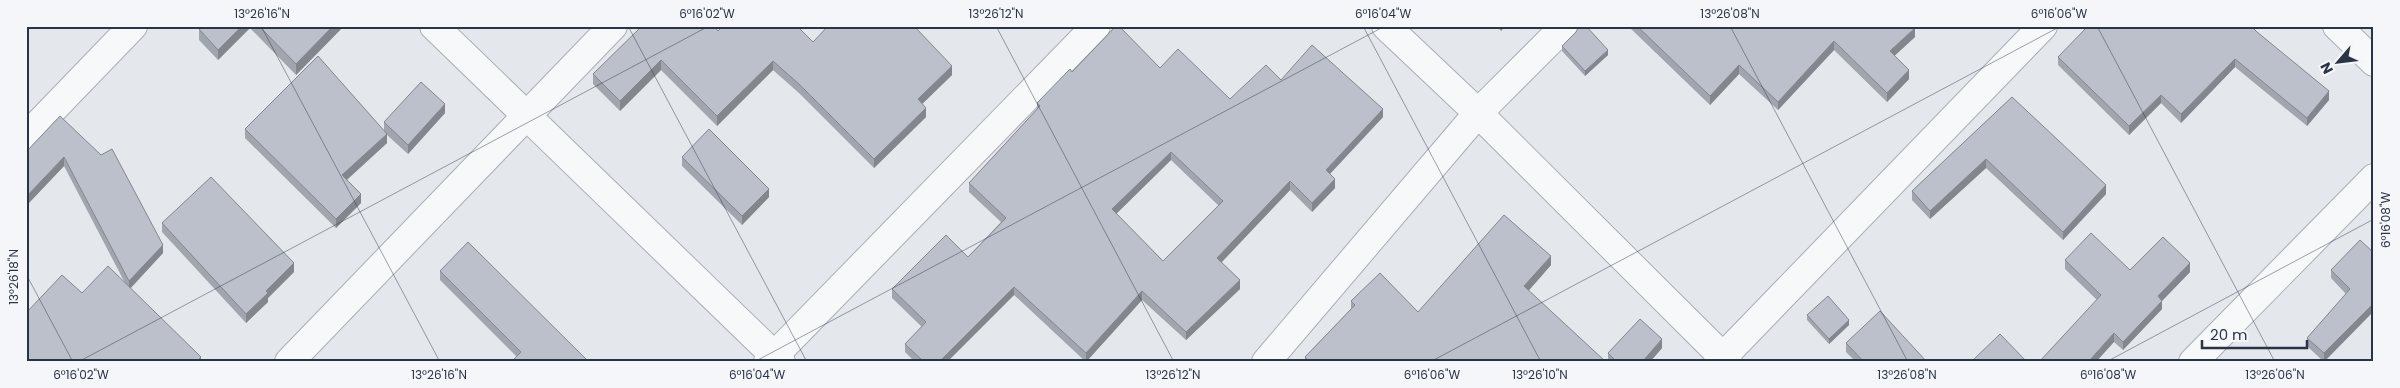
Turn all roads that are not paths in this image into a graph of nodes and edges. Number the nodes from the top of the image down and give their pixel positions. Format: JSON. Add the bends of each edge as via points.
{"nodes":[{"id":1,"x":133,"y":26,"type":"edge"},
{"id":2,"x":434,"y":26,"type":"edge"},
{"id":3,"x":613,"y":26,"type":"edge"},
{"id":4,"x":1096,"y":26,"type":"edge"},
{"id":5,"x":1386,"y":26,"type":"edge"},
{"id":6,"x":1565,"y":26,"type":"edge"},
{"id":7,"x":2043,"y":26,"type":"edge"},
{"id":8,"x":2337,"y":26,"type":"edge"},
{"id":9,"x":2374,"y":62,"type":"edge"},
{"id":10,"x":1478,"y":113,"type":"junction"},
{"id":11,"x":526,"y":115,"type":"junction"},
{"id":12,"x":26,"y":137,"type":"edge"},
{"id":13,"x":2374,"y":178,"type":"edge"},
{"id":14,"x":775,"y":360,"type":"edge"},
{"id":15,"x":1723,"y":360,"type":"edge"},
{"id":16,"x":289,"y":362,"type":"edge"},
{"id":17,"x":1266,"y":362,"type":"edge"},
{"id":18,"x":2193,"y":362,"type":"edge"}],
"edges":[{"from":1,"to":12,"type":"street"},
{"from":2,"to":11,"type":"street"},
{"from":3,"to":11,"type":"street"},
{"from":4,"to":14,"type":"street"},
{"from":5,"to":10,"type":"street"},
{"from":6,"to":10,"type":"street"},
{"from":7,"to":15,"type":"street"},
{"from":8,"to":9,"type":"street"},
{"from":10,"to":15,"type":"street"},
{"from":10,"to":17,"type":"street"},
{"from":11,"to":14,"type":"street"},
{"from":11,"to":16,"type":"street"},
{"from":13,"to":18,"type":"street"}]}
